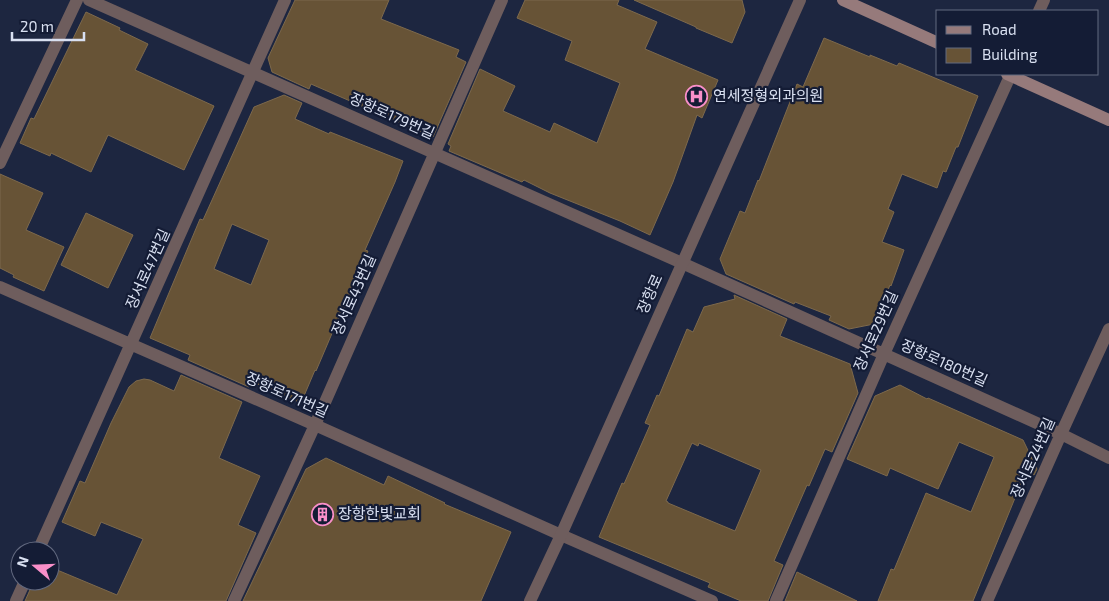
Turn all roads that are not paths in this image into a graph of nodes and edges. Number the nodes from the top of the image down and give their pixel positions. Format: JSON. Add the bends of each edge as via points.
{"nodes":[{"id":1,"x":77,"y":0,"type":"edge"},
{"id":2,"x":89,"y":0,"type":"edge"},
{"id":3,"x":285,"y":0,"type":"edge"},
{"id":4,"x":502,"y":0,"type":"edge"},
{"id":5,"x":800,"y":0,"type":"edge"},
{"id":6,"x":843,"y":0,"type":"edge"},
{"id":7,"x":936,"y":42,"type":"edge"},
{"id":8,"x":253,"y":72,"type":"junction"},
{"id":9,"x":1009,"y":75,"type":"edge"},
{"id":10,"x":1011,"y":75,"type":"edge"},
{"id":11,"x":1109,"y":120,"type":"edge"},
{"id":12,"x":435,"y":153,"type":"junction"},
{"id":13,"x":0,"y":163,"type":"edge"},
{"id":14,"x":682,"y":263,"type":"junction"},
{"id":15,"x":0,"y":287,"type":"edge"},
{"id":16,"x":1109,"y":329,"type":"edge"},
{"id":17,"x":131,"y":345,"type":"junction"},
{"id":18,"x":884,"y":354,"type":"junction"},
{"id":19,"x":315,"y":425,"type":"junction"},
{"id":20,"x":1061,"y":434,"type":"junction"},
{"id":21,"x":1109,"y":458,"type":"edge"},
{"id":22,"x":561,"y":535,"type":"junction"},
{"id":23,"x":43,"y":541,"type":"edge"},
{"id":24,"x":234,"y":601,"type":"edge"},
{"id":25,"x":530,"y":601,"type":"edge"},
{"id":26,"x":712,"y":601,"type":"edge"},
{"id":27,"x":776,"y":601,"type":"edge"},
{"id":28,"x":987,"y":601,"type":"edge"}],
"edges":[{"from":1,"to":13,"type":"street"},
{"from":2,"to":8,"type":"street","name":"장항로179번길"},
{"from":3,"to":8,"type":"street","name":"장서로47번길"},
{"from":4,"to":12,"type":"street","name":"장서로43번길"},
{"from":5,"to":14,"type":"street","name":"장항로"},
{"from":6,"to":7,"type":"main road"},
{"from":8,"to":12,"type":"street","name":"장항로179번길"},
{"from":8,"to":17,"type":"street","name":"장서로47번길"},
{"from":9,"to":18,"type":"street","name":"장서로29번길"},
{"from":10,"to":11,"type":"main road"},
{"from":12,"to":14,"type":"street","name":"장항로179번길"},
{"from":12,"to":19,"type":"street","name":"장서로43번길"},
{"from":14,"to":18,"type":"street","name":"장항로180번길"},
{"from":14,"to":22,"type":"street","name":"장항로"},
{"from":15,"to":17,"type":"street","name":"장항로171번길"},
{"from":16,"to":20,"type":"street","name":"장서로24번길"},
{"from":17,"to":19,"type":"street","name":"장항로171번길"},
{"from":17,"to":23,"type":"street","name":"장서로47번길"},
{"from":18,"to":20,"type":"street","name":"장항로180번길"},
{"from":18,"to":27,"type":"street","name":"장서로29번길"},
{"from":19,"to":22,"type":"street","name":"장항로171번길"},
{"from":19,"to":24,"type":"street","name":"장서로43번길"},
{"from":20,"to":21,"type":"street","name":"장항로180번길"},
{"from":20,"to":28,"type":"street","name":"장서로24번길"},
{"from":22,"to":25,"type":"street","name":"장항로"},
{"from":22,"to":26,"type":"street","name":"장항로171번길"}]}
